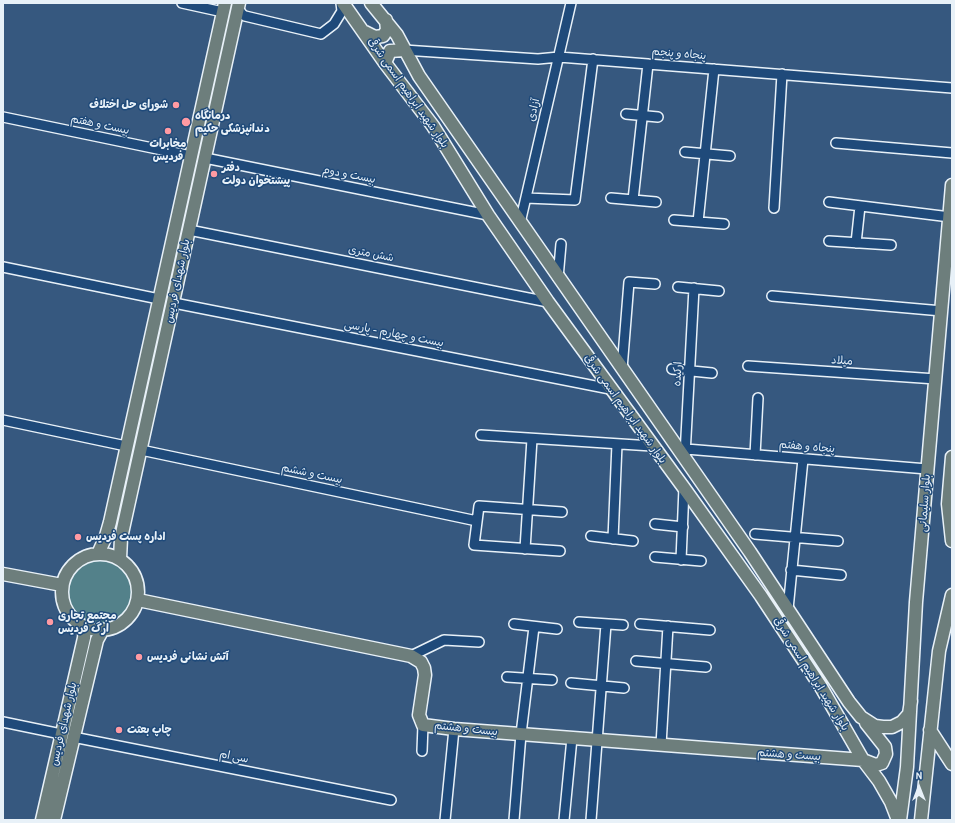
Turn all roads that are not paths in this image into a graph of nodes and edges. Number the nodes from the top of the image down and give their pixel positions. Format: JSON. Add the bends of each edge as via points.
{"nodes":[{"id":1,"x":182,"y":3,"type":"edge"},
{"id":2,"x":342,"y":3,"type":"edge"},
{"id":3,"x":371,"y":3,"type":"edge"},
{"id":4,"x":571,"y":3,"type":"edge"},
{"id":5,"x":239,"y":6,"type":"edge"},
{"id":6,"x":224,"y":8,"type":"edge"},
{"id":7,"x":386,"y":20,"type":"junction"},
{"id":8,"x":365,"y":32,"type":"junction"},
{"id":9,"x":404,"y":50,"type":"junction"},
{"id":10,"x":559,"y":57,"type":"junction"},
{"id":11,"x":593,"y":59,"type":"junction"},
{"id":12,"x":385,"y":63,"type":"junction"},
{"id":13,"x":648,"y":64,"type":"junction"},
{"id":14,"x":714,"y":69,"type":"junction"},
{"id":15,"x":782,"y":74,"type":"junction"},
{"id":16,"x":952,"y":88,"type":"edge"},
{"id":17,"x":626,"y":114,"type":"dead end"},
{"id":18,"x":643,"y":116,"type":"junction"},
{"id":19,"x":3,"y":117,"type":"edge"},
{"id":20,"x":658,"y":117,"type":"dead end"},
{"id":21,"x":836,"y":143,"type":"dead end"},
{"id":22,"x":685,"y":152,"type":"dead end"},
{"id":23,"x":952,"y":153,"type":"edge"},
{"id":24,"x":705,"y":154,"type":"junction"},
{"id":25,"x":192,"y":156,"type":"junction"},
{"id":26,"x":730,"y":156,"type":"dead end"},
{"id":27,"x":205,"y":158,"type":"junction"},
{"id":28,"x":952,"y":185,"type":"edge"},
{"id":29,"x":526,"y":198,"type":"junction"},
{"id":30,"x":611,"y":198,"type":"dead end"},
{"id":31,"x":633,"y":200,"type":"junction"},
{"id":32,"x":656,"y":202,"type":"dead end"},
{"id":33,"x":829,"y":202,"type":"dead end"},
{"id":34,"x":860,"y":206,"type":"junction"},
{"id":35,"x":774,"y":208,"type":"dead end"},
{"id":36,"x":488,"y":215,"type":"junction"},
{"id":37,"x":950,"y":216,"type":"junction"},
{"id":38,"x":674,"y":220,"type":"dead end"},
{"id":39,"x":698,"y":222,"type":"junction"},
{"id":40,"x":520,"y":223,"type":"junction"},
{"id":41,"x":724,"y":224,"type":"dead end"},
{"id":42,"x":189,"y":230,"type":"junction"},
{"id":43,"x":829,"y":241,"type":"dead end"},
{"id":44,"x":856,"y":243,"type":"junction"},
{"id":45,"x":561,"y":244,"type":"dead end"},
{"id":46,"x":891,"y":245,"type":"dead end"},
{"id":47,"x":3,"y":267,"type":"edge"},
{"id":48,"x":558,"y":278,"type":"junction"},
{"id":49,"x":655,"y":284,"type":"dead end"},
{"id":50,"x":678,"y":287,"type":"dead end"},
{"id":51,"x":694,"y":288,"type":"junction"},
{"id":52,"x":720,"y":291,"type":"dead end"},
{"id":53,"x":772,"y":296,"type":"dead end"},
{"id":54,"x":159,"y":299,"type":"junction"},
{"id":55,"x":548,"y":302,"type":"junction"},
{"id":56,"x":174,"y":303,"type":"junction"},
{"id":57,"x":942,"y":311,"type":"junction"},
{"id":58,"x":748,"y":366,"type":"dead end"},
{"id":59,"x":622,"y":369,"type":"junction"},
{"id":60,"x":672,"y":369,"type":"dead end"},
{"id":61,"x":690,"y":371,"type":"junction"},
{"id":62,"x":712,"y":373,"type":"dead end"},
{"id":63,"x":936,"y":379,"type":"junction"},
{"id":64,"x":610,"y":389,"type":"junction"},
{"id":65,"x":758,"y":398,"type":"dead end"},
{"id":66,"x":3,"y":420,"type":"edge"},
{"id":67,"x":481,"y":435,"type":"dead end"},
{"id":68,"x":532,"y":438,"type":"junction"},
{"id":69,"x":617,"y":444,"type":"junction"},
{"id":70,"x":126,"y":446,"type":"junction"},
{"id":71,"x":652,"y":446,"type":"junction"},
{"id":72,"x":141,"y":450,"type":"junction"},
{"id":73,"x":685,"y":455,"type":"junction"},
{"id":74,"x":755,"y":455,"type":"junction"},
{"id":75,"x":803,"y":459,"type":"junction"},
{"id":76,"x":952,"y":463,"type":"edge"},
{"id":77,"x":927,"y":469,"type":"junction"},
{"id":78,"x":684,"y":488,"type":"junction"},
{"id":79,"x":528,"y":510,"type":"junction"},
{"id":80,"x":562,"y":512,"type":"dead end"},
{"id":81,"x":477,"y":521,"type":"junction"},
{"id":82,"x":656,"y":524,"type":"dead end"},
{"id":83,"x":683,"y":527,"type":"junction"},
{"id":84,"x":755,"y":534,"type":"dead end"},
{"id":85,"x":592,"y":536,"type":"dead end"},
{"id":86,"x":795,"y":537,"type":"junction"},
{"id":87,"x":613,"y":539,"type":"junction"},
{"id":88,"x":633,"y":541,"type":"dead end"},
{"id":89,"x":838,"y":541,"type":"dead end"},
{"id":90,"x":952,"y":541,"type":"edge"},
{"id":91,"x":525,"y":548,"type":"junction"},
{"id":92,"x":560,"y":551,"type":"dead end"},
{"id":93,"x":98,"y":554,"type":"junction"},
{"id":94,"x":655,"y":557,"type":"dead end"},
{"id":95,"x":120,"y":559,"type":"junction"},
{"id":96,"x":681,"y":560,"type":"junction"},
{"id":97,"x":701,"y":561,"type":"dead end"},
{"id":98,"x":791,"y":570,"type":"junction"},
{"id":99,"x":3,"y":574,"type":"edge"},
{"id":100,"x":841,"y":575,"type":"dead end"},
{"id":101,"x":62,"y":585,"type":"junction"},
{"id":102,"x":952,"y":595,"type":"edge"},
{"id":103,"x":138,"y":600,"type":"junction"},
{"id":104,"x":788,"y":609,"type":"junction"},
{"id":105,"x":579,"y":622,"type":"dead end"},
{"id":106,"x":514,"y":624,"type":"dead end"},
{"id":107,"x":606,"y":624,"type":"junction"},
{"id":108,"x":640,"y":624,"type":"dead end"},
{"id":109,"x":624,"y":625,"type":"dead end"},
{"id":110,"x":668,"y":626,"type":"junction"},
{"id":111,"x":534,"y":627,"type":"junction"},
{"id":112,"x":85,"y":628,"type":"junction"},
{"id":113,"x":557,"y":630,"type":"dead end"},
{"id":114,"x":710,"y":630,"type":"dead end"},
{"id":115,"x":102,"y":631,"type":"junction"},
{"id":116,"x":479,"y":642,"type":"dead end"},
{"id":117,"x":411,"y":656,"type":"junction"},
{"id":118,"x":636,"y":661,"type":"dead end"},
{"id":119,"x":666,"y":664,"type":"junction"},
{"id":120,"x":706,"y":667,"type":"dead end"},
{"id":121,"x":508,"y":677,"type":"dead end"},
{"id":122,"x":528,"y":678,"type":"junction"},
{"id":123,"x":552,"y":680,"type":"dead end"},
{"id":124,"x":571,"y":683,"type":"dead end"},
{"id":125,"x":601,"y":686,"type":"junction"},
{"id":126,"x":624,"y":688,"type":"dead end"},
{"id":127,"x":911,"y":700,"type":"junction"},
{"id":128,"x":860,"y":716,"type":"junction"},
{"id":129,"x":3,"y":722,"type":"edge"},
{"id":130,"x":424,"y":725,"type":"junction"},
{"id":131,"x":454,"y":729,"type":"junction"},
{"id":132,"x":930,"y":730,"type":"junction"},
{"id":133,"x":61,"y":734,"type":"junction"},
{"id":134,"x":521,"y":734,"type":"junction"},
{"id":135,"x":73,"y":737,"type":"junction"},
{"id":136,"x":572,"y":738,"type":"junction"},
{"id":137,"x":597,"y":740,"type":"junction"},
{"id":138,"x":661,"y":745,"type":"junction"},
{"id":139,"x":422,"y":751,"type":"dead end"},
{"id":140,"x":863,"y":760,"type":"junction"},
{"id":141,"x":952,"y":764,"type":"edge"},
{"id":142,"x":391,"y":800,"type":"dead end"},
{"id":143,"x":924,"y":818,"type":"edge"},
{"id":144,"x":42,"y":820,"type":"edge"},
{"id":145,"x":54,"y":820,"type":"edge"},
{"id":146,"x":444,"y":820,"type":"edge"},
{"id":147,"x":514,"y":820,"type":"edge"},
{"id":148,"x":564,"y":820,"type":"edge"},
{"id":149,"x":591,"y":820,"type":"edge"},
{"id":150,"x":899,"y":820,"type":"edge"}],
"edges":[{"from":1,"to":6,"type":"street"},
{"from":2,"to":5,"type":"street","via":[[342,12],[334,24],[321,34],[246,16],[242,14]]},
{"from":2,"to":8,"type":"main road","name":"بلوار شهید ابراهیم اسمی شرقی"},
{"from":3,"to":7,"type":"main road","name":"بلوار شهید ابراهیم اسمی شرقی"},
{"from":4,"to":10,"type":"street","name":"آزادی"},
{"from":5,"to":27,"type":"main road","name":"بلوار شهدای فردیس"},
{"from":6,"to":25,"type":"main road","name":"بلوار شهدای فردیس"},
{"from":7,"to":8,"type":"main road","via":[[387,30],[383,36],[374,37]]},
{"from":7,"to":9,"type":"main road","name":"بلوار شهید ابراهیم اسمی شرقی"},
{"from":8,"to":12,"type":"main road","name":"بلوار شهید ابراهیم اسمی شرقی"},
{"from":9,"to":10,"type":"street","name":"پنجاه و پنجم","via":[[538,59]]},
{"from":9,"to":12,"type":"main road","via":[[390,51]]},
{"from":9,"to":40,"type":"main road","name":"بلوار شهید ابراهیم اسمی شرقی","via":[[418,76]]},
{"from":10,"to":11,"type":"street","name":"پنجاه و پنجم"},
{"from":10,"to":29,"type":"street","name":"آزادی"},
{"from":11,"to":13,"type":"street","name":"پنجاه و پنجم"},
{"from":11,"to":29,"type":"street","via":[[575,200]]},
{"from":12,"to":36,"type":"main road","name":"بلوار شهید ابراهیم اسمی شرقی","via":[[434,126]]},
{"from":13,"to":14,"type":"street","name":"پنجاه و پنجم"},
{"from":13,"to":18,"type":"street"},
{"from":14,"to":15,"type":"street","name":"پنجاه و پنجم"},
{"from":14,"to":24,"type":"street"},
{"from":15,"to":16,"type":"street","name":"پنجاه و پنجم"},
{"from":15,"to":35,"type":"street"},
{"from":17,"to":18,"type":"street"},
{"from":18,"to":20,"type":"street"},
{"from":18,"to":31,"type":"street"},
{"from":19,"to":25,"type":"street","name":"بیست و هفتم"},
{"from":21,"to":23,"type":"street"},
{"from":22,"to":24,"type":"street"},
{"from":24,"to":26,"type":"street"},
{"from":24,"to":39,"type":"street"},
{"from":25,"to":54,"type":"main road","name":"بلوار شهدای فردیس"},
{"from":27,"to":36,"type":"street","name":"بیست و دوم"},
{"from":27,"to":42,"type":"main road","name":"بلوار شهدای فردیس"},
{"from":28,"to":37,"type":"main road","name":"بلوار سلیمانی"},
{"from":29,"to":40,"type":"street","name":"آزادی"},
{"from":30,"to":31,"type":"street"},
{"from":31,"to":32,"type":"street"},
{"from":33,"to":34,"type":"street"},
{"from":34,"to":37,"type":"street"},
{"from":34,"to":44,"type":"street"},
{"from":36,"to":55,"type":"main road","name":"بلوار شهید ابراهیم اسمی شرقی"},
{"from":37,"to":57,"type":"main road","name":"بلوار سلیمانی"},
{"from":38,"to":39,"type":"street"},
{"from":39,"to":41,"type":"street"},
{"from":40,"to":48,"type":"main road","name":"بلوار شهید ابراهیم اسمی شرقی"},
{"from":42,"to":55,"type":"street","name":"شش متری"},
{"from":42,"to":56,"type":"main road","name":"بلوار شهدای فردیس"},
{"from":43,"to":44,"type":"street"},
{"from":44,"to":46,"type":"street"},
{"from":45,"to":48,"type":"street"},
{"from":47,"to":54,"type":"street"},
{"from":48,"to":59,"type":"main road","name":"بلوار شهید ابراهیم اسمی شرقی"},
{"from":49,"to":59,"type":"street","via":[[629,282]]},
{"from":50,"to":51,"type":"street"},
{"from":51,"to":52,"type":"street"},
{"from":51,"to":61,"type":"street","name":"ارکیده"},
{"from":53,"to":57,"type":"street"},
{"from":54,"to":70,"type":"main road","name":"بلوار شهدای فردیس"},
{"from":55,"to":64,"type":"main road","name":"بلوار شهید ابراهیم اسمی شرقی"},
{"from":56,"to":64,"type":"street","name":"بیست و چهارم - پارسی"},
{"from":56,"to":72,"type":"main road","name":"بلوار شهدای فردیس"},
{"from":57,"to":63,"type":"main road","name":"بلوار سلیمانی"},
{"from":58,"to":63,"type":"street","name":"میلاد"},
{"from":59,"to":73,"type":"main road","name":"بلوار شهید ابراهیم اسمی شرقی"},
{"from":60,"to":61,"type":"street"},
{"from":61,"to":62,"type":"street"},
{"from":61,"to":73,"type":"street","name":"ارکیده"},
{"from":63,"to":77,"type":"main road","name":"بلوار سلیمانی"},
{"from":64,"to":71,"type":"main road","name":"بلوار شهید ابراهیم اسمی شرقی"},
{"from":65,"to":74,"type":"street"},
{"from":66,"to":70,"type":"street"},
{"from":67,"to":68,"type":"street"},
{"from":68,"to":69,"type":"street"},
{"from":68,"to":79,"type":"street"},
{"from":69,"to":71,"type":"street"},
{"from":69,"to":87,"type":"street"},
{"from":70,"to":93,"type":"main road","name":"بلوار شهدای فردیس","via":[[106,536]]},
{"from":71,"to":78,"type":"main road","name":"بلوار شهید ابراهیم اسمی شرقی"},
{"from":72,"to":81,"type":"street","name":"بیست و ششم"},
{"from":72,"to":95,"type":"main road","name":"بلوار شهدای فردیس","via":[[121,538]]},
{"from":73,"to":74,"type":"street","name":"پنجاه و هفتم"},
{"from":73,"to":104,"type":"main road","name":"بلوار شهید ابراهیم اسمی شرقی"},
{"from":74,"to":75,"type":"street","name":"پنجاه و هفتم"},
{"from":75,"to":77,"type":"street","name":"پنجاه و هفتم"},
{"from":75,"to":86,"type":"street"},
{"from":76,"to":90,"type":"main road","name":"بلوار سلیمانی","via":[[948,504]]},
{"from":77,"to":127,"type":"main road","name":"بلوار سلیمانی"},
{"from":78,"to":83,"type":"street"},
{"from":78,"to":140,"type":"main road","name":"بلوار شهید ابراهیم اسمی شرقی","via":[[761,596],[821,687]]},
{"from":79,"to":80,"type":"street"},
{"from":79,"to":81,"type":"street","via":[[479,506]]},
{"from":79,"to":91,"type":"street"},
{"from":81,"to":91,"type":"street","via":[[474,545]]},
{"from":82,"to":83,"type":"street"},
{"from":83,"to":96,"type":"street"},
{"from":84,"to":86,"type":"street"},
{"from":85,"to":87,"type":"street"},
{"from":86,"to":89,"type":"street"},
{"from":86,"to":98,"type":"street"},
{"from":87,"to":88,"type":"street"},
{"from":91,"to":92,"type":"street"},
{"from":93,"to":95,"type":"main road"},
{"from":93,"to":101,"type":"main road","via":[[78,560],[71,567]]},
{"from":94,"to":96,"type":"street"},
{"from":95,"to":103,"type":"main road","via":[[129,566],[135,576],[139,587]]},
{"from":96,"to":97,"type":"street"},
{"from":98,"to":100,"type":"street"},
{"from":98,"to":104,"type":"street"},
{"from":99,"to":101,"type":"main road"},
{"from":101,"to":112,"type":"main road","via":[[62,598],[66,610]]},
{"from":102,"to":132,"type":"main road","via":[[939,651]]},
{"from":103,"to":115,"type":"main road","via":[[126,621],[115,628]]},
{"from":103,"to":117,"type":"main road"},
{"from":104,"to":128,"type":"main road","name":"بلوار شهید ابراهیم اسمی شرقی"},
{"from":105,"to":107,"type":"street"},
{"from":106,"to":111,"type":"street"},
{"from":107,"to":109,"type":"street"},
{"from":107,"to":125,"type":"street"},
{"from":108,"to":110,"type":"street"},
{"from":110,"to":114,"type":"street"},
{"from":110,"to":119,"type":"street"},
{"from":111,"to":113,"type":"street"},
{"from":111,"to":122,"type":"street"},
{"from":112,"to":115,"type":"main road"},
{"from":112,"to":133,"type":"main road","name":"بلوار شهدای فردیس"},
{"from":115,"to":135,"type":"main road","name":"بلوار شهدای فردیس","via":[[97,640]]},
{"from":116,"to":117,"type":"street","via":[[444,640]]},
{"from":117,"to":130,"type":"main road","name":"بیست و هشتم","via":[[421,662],[424,668],[419,715]]},
{"from":118,"to":119,"type":"street"},
{"from":119,"to":120,"type":"street"},
{"from":119,"to":138,"type":"street"},
{"from":121,"to":122,"type":"street"},
{"from":122,"to":123,"type":"street"},
{"from":122,"to":134,"type":"street"},
{"from":124,"to":125,"type":"street"},
{"from":125,"to":126,"type":"street"},
{"from":125,"to":137,"type":"street"},
{"from":127,"to":128,"type":"main road","name":"بلوار شهید ابراهیم اسمی شرقی","via":[[910,714],[892,727],[875,726]]},
{"from":127,"to":150,"type":"main road","name":"بلوار سلیمانی","via":[[907,767]]},
{"from":128,"to":140,"type":"main road","name":"بیست و هشتم","via":[[885,747],[886,754],[882,763],[876,765]]},
{"from":129,"to":133,"type":"street"},
{"from":130,"to":131,"type":"main road","name":"بیست و هشتم"},
{"from":130,"to":139,"type":"street"},
{"from":131,"to":134,"type":"main road","name":"بیست و هشتم"},
{"from":131,"to":146,"type":"street"},
{"from":132,"to":141,"type":"main road"},
{"from":132,"to":143,"type":"main road"},
{"from":133,"to":144,"type":"main road","name":"بلوار شهدای فردیس"},
{"from":134,"to":136,"type":"main road","name":"بیست و هشتم"},
{"from":134,"to":147,"type":"street"},
{"from":135,"to":142,"type":"street","name":"سی ام"},
{"from":135,"to":145,"type":"main road","name":"بلوار شهدای فردیس"},
{"from":136,"to":137,"type":"main road","name":"بیست و هشتم"},
{"from":136,"to":148,"type":"street"},
{"from":137,"to":138,"type":"main road","name":"بیست و هشتم"},
{"from":137,"to":149,"type":"street"},
{"from":138,"to":140,"type":"main road","name":"بیست و هشتم"},
{"from":140,"to":150,"type":"main road","name":"بلوار شهید ابراهیم اسمی شرقی","via":[[879,781]]}]}
